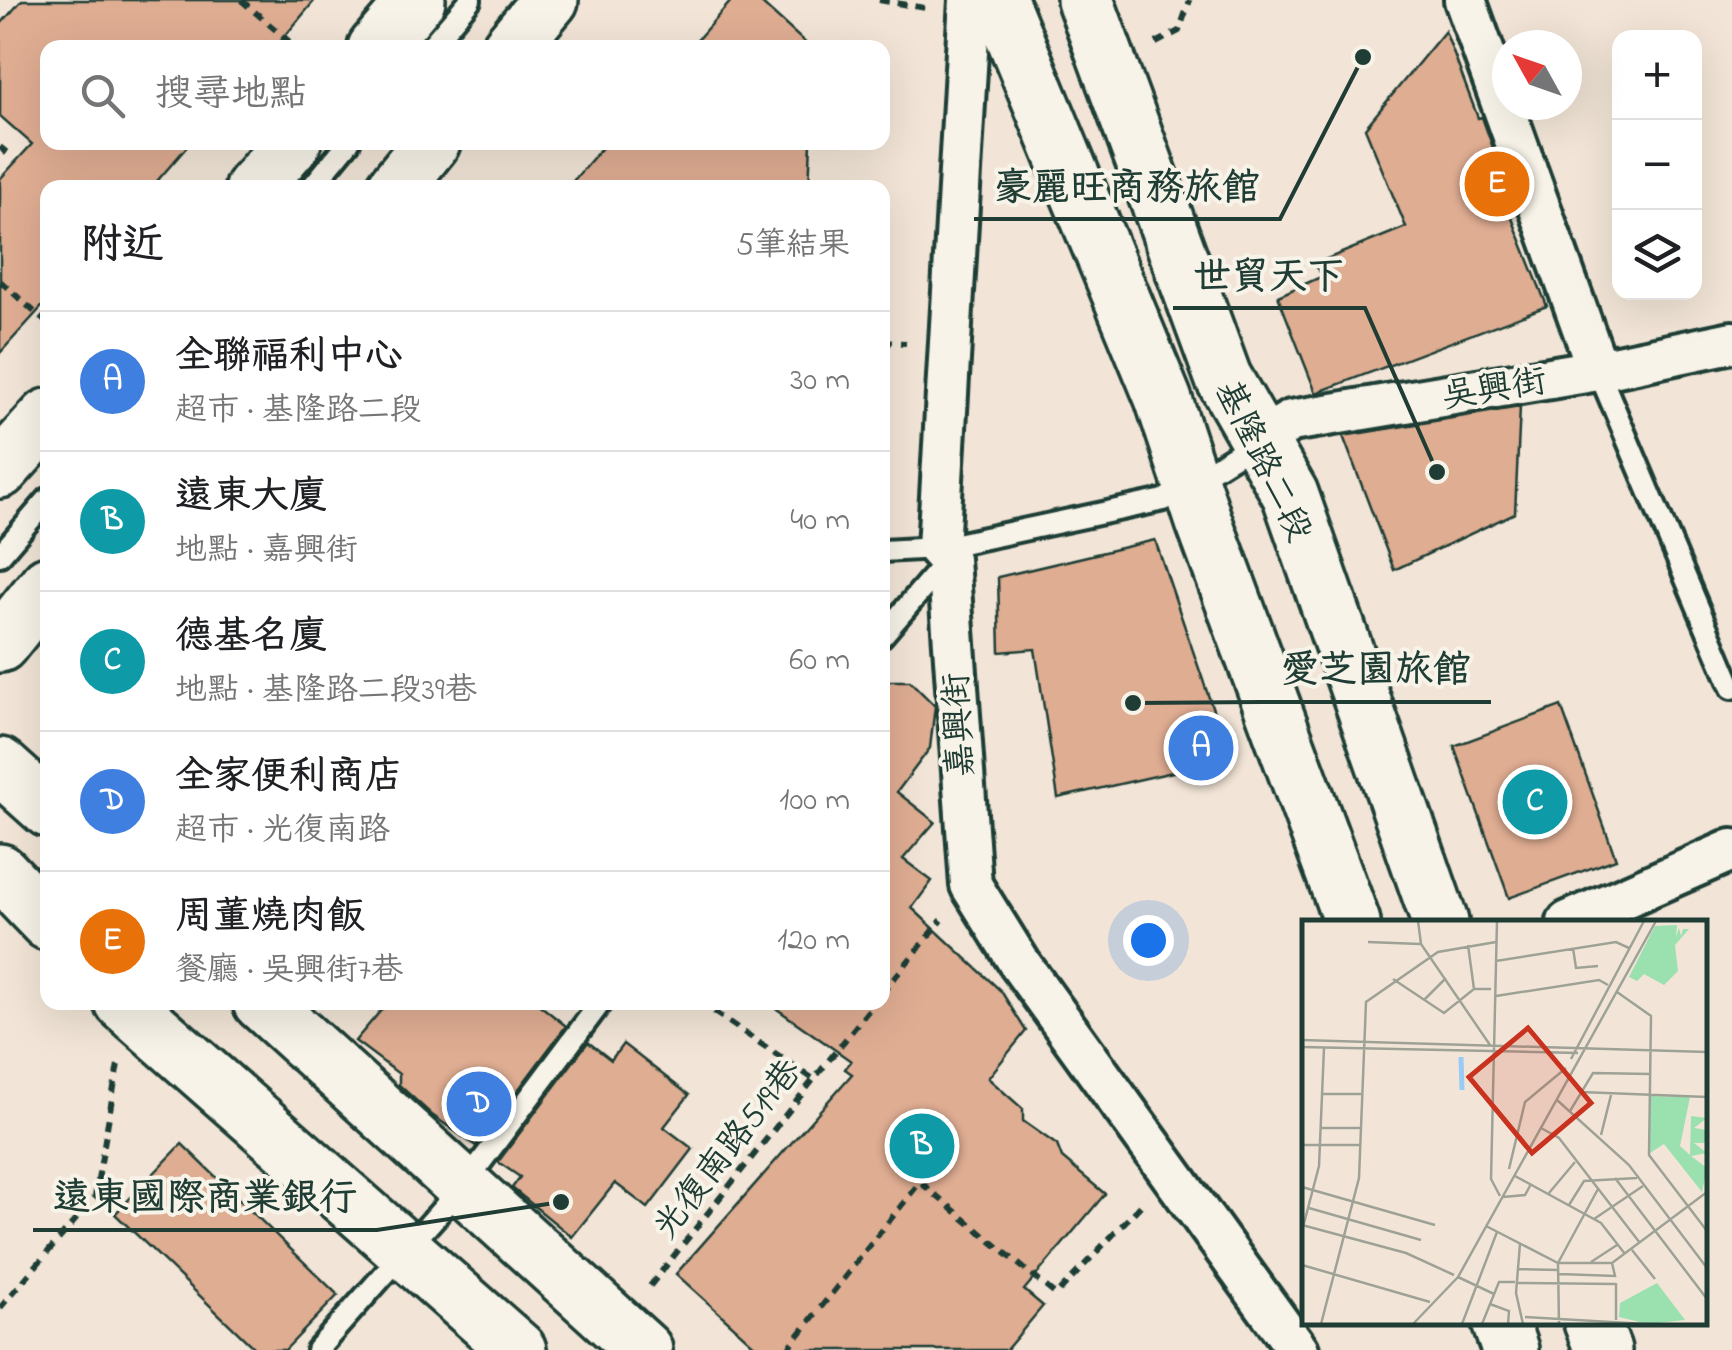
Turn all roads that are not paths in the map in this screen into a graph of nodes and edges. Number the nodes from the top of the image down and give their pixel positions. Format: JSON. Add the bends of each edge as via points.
{"nodes":[{"id":1,"x":417,"y":0,"type":"edge"},
{"id":2,"x":470,"y":0,"type":"edge"},
{"id":3,"x":550,"y":0,"type":"edge"},
{"id":4,"x":970,"y":0,"type":"edge"},
{"id":5,"x":1000,"y":0,"type":"edge"},
{"id":6,"x":1085,"y":0,"type":"edge"},
{"id":7,"x":1472,"y":4,"type":"edge"},
{"id":8,"x":383,"y":40,"type":"edge"},
{"id":9,"x":437,"y":40,"type":"edge"},
{"id":10,"x":517,"y":40,"type":"edge"},
{"id":11,"x":286,"y":150,"type":"edge"},
{"id":12,"x":342,"y":150,"type":"edge"},
{"id":13,"x":426,"y":150,"type":"edge"},
{"id":14,"x":259,"y":180,"type":"edge"},
{"id":15,"x":318,"y":180,"type":"edge"},
{"id":16,"x":401,"y":180,"type":"edge"},
{"id":17,"x":1732,"y":342,"type":"edge"},
{"id":18,"x":1598,"y":370,"type":"junction"},
{"id":19,"x":40,"y":426,"type":"edge"},
{"id":20,"x":1260,"y":440,"type":"junction"},
{"id":21,"x":0,"y":470,"type":"edge"},
{"id":22,"x":1190,"y":482,"type":"junction"},
{"id":23,"x":40,"y":508,"type":"edge"},
{"id":24,"x":890,"y":552,"type":"edge"},
{"id":25,"x":943,"y":554,"type":"junction"},
{"id":26,"x":0,"y":555,"type":"edge"},
{"id":27,"x":890,"y":625,"type":"edge"},
{"id":28,"x":1732,"y":688,"type":"edge"},
{"id":29,"x":0,"y":766,"type":"edge"},
{"id":30,"x":40,"y":802,"type":"edge"},
{"id":31,"x":1732,"y":850,"type":"edge"},
{"id":32,"x":0,"y":872,"type":"edge"},
{"id":33,"x":40,"y":914,"type":"edge"},
{"id":34,"x":1351,"y":920,"type":"edge"},
{"id":35,"x":1439,"y":920,"type":"edge"},
{"id":36,"x":1573,"y":920,"type":"edge"},
{"id":37,"x":131,"y":1010,"type":"edge"},
{"id":38,"x":270,"y":1010,"type":"edge"},
{"id":39,"x":595,"y":1010,"type":"edge"},
{"id":40,"x":463,"y":1186,"type":"junction"},
{"id":41,"x":405,"y":1251,"type":"junction"},
{"id":42,"x":1501,"y":1325,"type":"edge"},
{"id":43,"x":1593,"y":1325,"type":"edge"},
{"id":44,"x":631,"y":1338,"type":"edge"},
{"id":45,"x":317,"y":1350,"type":"edge"},
{"id":46,"x":518,"y":1350,"type":"edge"},
{"id":47,"x":1298,"y":1350,"type":"edge"},
{"id":48,"x":1510,"y":1350,"type":"edge"},
{"id":49,"x":1603,"y":1350,"type":"edge"}],
"edges":[{"from":1,"to":8,"type":"main road"},
{"from":2,"to":9,"type":"lane"},
{"from":3,"to":10,"type":"main road"},
{"from":4,"to":25,"type":"street","name":"嘉興街"},
{"from":5,"to":22,"type":"main road","name":"基隆路二段","via":[[1163,398]]},
{"from":6,"to":20,"type":"main road","name":"基隆路二段","via":[[1223,377]]},
{"from":7,"to":18,"type":"street"},
{"from":11,"to":14,"type":"main road"},
{"from":12,"to":15,"type":"lane"},
{"from":13,"to":16,"type":"main road"},
{"from":17,"to":18,"type":"street","name":"吳興街"},
{"from":18,"to":20,"type":"street","name":"吳興街","via":[[1291,420]]},
{"from":18,"to":28,"type":"lane"},
{"from":19,"to":21,"type":"main road"},
{"from":20,"to":22,"type":"lane"},
{"from":20,"to":35,"type":"main road","name":"基隆路二段","via":[[1290,494]]},
{"from":22,"to":25,"type":"lane","via":[[1164,500]]},
{"from":22,"to":34,"type":"main road","name":"基隆路二段"},
{"from":23,"to":26,"type":"lane"},
{"from":24,"to":25,"type":"lane"},
{"from":25,"to":27,"type":"lane"},
{"from":25,"to":47,"type":"street","name":"嘉興街","via":[[971,885],[1020,964]]},
{"from":29,"to":30,"type":"main road"},
{"from":31,"to":36,"type":"street"},
{"from":32,"to":33,"type":"main road"},
{"from":37,"to":41,"type":"main road"},
{"from":38,"to":40,"type":"main road"},
{"from":39,"to":40,"type":"lane"},
{"from":40,"to":41,"type":"lane"},
{"from":40,"to":44,"type":"main road"},
{"from":41,"to":45,"type":"lane"},
{"from":41,"to":46,"type":"main road"},
{"from":42,"to":48,"type":"main road"},
{"from":43,"to":49,"type":"main road"}]}
